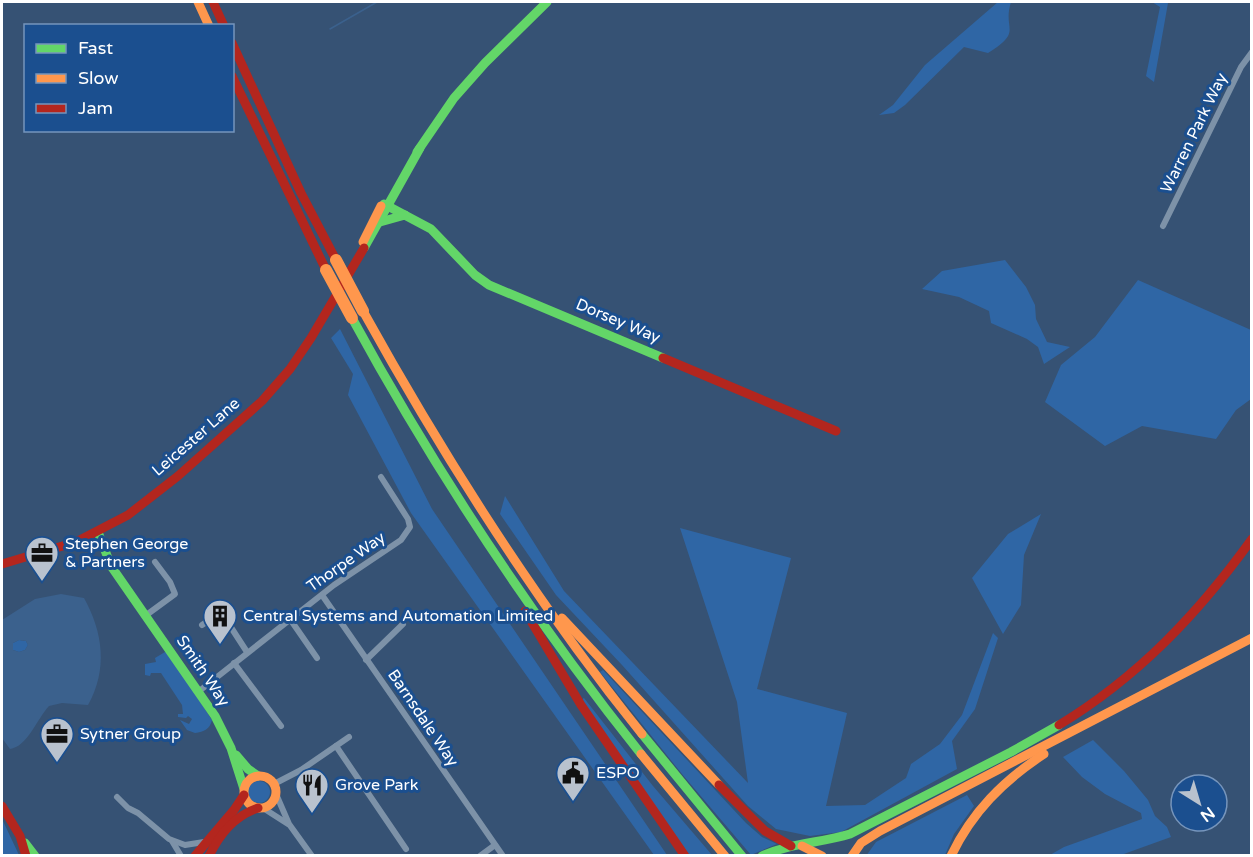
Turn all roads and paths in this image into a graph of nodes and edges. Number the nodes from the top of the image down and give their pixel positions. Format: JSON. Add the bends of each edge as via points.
{"nodes":[{"id":1,"x":198,"y":2,"type":"edge"},
{"id":2,"x":213,"y":2,"type":"edge"},
{"id":3,"x":548,"y":2,"type":"edge"},
{"id":4,"x":208,"y":24,"type":"edge"},
{"id":5,"x":223,"y":24,"type":"edge"},
{"id":6,"x":234,"y":47,"type":"edge"},
{"id":7,"x":1251,"y":52,"type":"edge"},
{"id":8,"x":234,"y":80,"type":"edge"},
{"id":9,"x":420,"y":148,"type":"junction"},
{"id":10,"x":401,"y":184,"type":"junction"},
{"id":11,"x":386,"y":204,"type":"junction"},
{"id":12,"x":405,"y":215,"type":"junction"},
{"id":13,"x":380,"y":222,"type":"junction"},
{"id":14,"x":1163,"y":226,"type":"dead end"},
{"id":15,"x":354,"y":264,"type":"junction"},
{"id":16,"x":836,"y":431,"type":"dead end"},
{"id":17,"x":381,"y":477,"type":"dead end"},
{"id":18,"x":94,"y":534,"type":"junction"},
{"id":19,"x":1251,"y":539,"type":"edge"},
{"id":20,"x":507,"y":549,"type":"junction"},
{"id":21,"x":155,"y":562,"type":"dead end"},
{"id":22,"x":2,"y":564,"type":"edge"},
{"id":23,"x":500,"y":564,"type":"junction"},
{"id":24,"x":322,"y":595,"type":"junction"},
{"id":25,"x":145,"y":616,"type":"junction"},
{"id":26,"x":290,"y":619,"type":"junction"},
{"id":27,"x":403,"y":624,"type":"dead end"},
{"id":28,"x":202,"y":625,"type":"dead end"},
{"id":29,"x":1251,"y":638,"type":"edge"},
{"id":30,"x":248,"y":652,"type":"junction"},
{"id":31,"x":316,"y":658,"type":"dead end"},
{"id":32,"x":366,"y":660,"type":"junction"},
{"id":33,"x":234,"y":663,"type":"junction"},
{"id":34,"x":198,"y":692,"type":"junction"},
{"id":35,"x":1100,"y":717,"type":"junction"},
{"id":36,"x":281,"y":726,"type":"dead end"},
{"id":37,"x":349,"y":737,"type":"dead end"},
{"id":38,"x":336,"y":746,"type":"junction"},
{"id":39,"x":231,"y":748,"type":"junction"},
{"id":40,"x":258,"y":776,"type":"junction"},
{"id":41,"x":275,"y":789,"type":"junction"},
{"id":42,"x":244,"y":792,"type":"junction"},
{"id":43,"x":117,"y":797,"type":"dead end"},
{"id":44,"x":2,"y":806,"type":"edge"},
{"id":45,"x":260,"y":808,"type":"junction"},
{"id":46,"x":289,"y":824,"type":"junction"},
{"id":47,"x":20,"y":836,"type":"junction"},
{"id":48,"x":169,"y":839,"type":"junction"},
{"id":49,"x":205,"y":842,"type":"junction"},
{"id":50,"x":495,"y":845,"type":"junction"},
{"id":51,"x":796,"y":846,"type":"junction"},
{"id":52,"x":406,"y":849,"type":"dead end"},
{"id":53,"x":26,"y":855,"type":"edge"},
{"id":54,"x":35,"y":855,"type":"edge"},
{"id":55,"x":181,"y":855,"type":"edge"},
{"id":56,"x":195,"y":855,"type":"edge"},
{"id":57,"x":209,"y":855,"type":"edge"},
{"id":58,"x":312,"y":855,"type":"edge"},
{"id":59,"x":480,"y":855,"type":"edge"},
{"id":60,"x":503,"y":855,"type":"edge"},
{"id":61,"x":683,"y":855,"type":"edge"},
{"id":62,"x":725,"y":855,"type":"edge"},
{"id":63,"x":742,"y":855,"type":"edge"},
{"id":64,"x":762,"y":855,"type":"edge"},
{"id":65,"x":822,"y":855,"type":"edge"},
{"id":66,"x":852,"y":855,"type":"edge"},
{"id":67,"x":951,"y":855,"type":"edge"}],
"edges":[{"from":1,"to":4,"type":"main road"},
{"from":2,"to":5,"type":"main road"},
{"from":3,"to":9,"type":"main road","name":"Leicester Lane","via":[[454,98]]},
{"from":6,"to":20,"type":"main road","bridge":true,"via":[[301,193],[363,311],[434,436]]},
{"from":7,"to":14,"type":"street","name":"Warren Park Way"},
{"from":8,"to":23,"type":"main road","bridge":true,"via":[[352,318],[423,443]]},
{"from":9,"to":10,"type":"main road","name":"Leicester Lane"},
{"from":9,"to":11,"type":"main road","name":"Leicester Lane","via":[[395,181]]},
{"from":10,"to":11,"type":"main road","name":"Leicester Lane"},
{"from":10,"to":12,"type":"main road","via":[[399,201]]},
{"from":11,"to":12,"type":"main road","name":"Dorsey Way"},
{"from":11,"to":13,"type":"main road","name":"Leicester Lane"},
{"from":11,"to":15,"type":"main road","name":"Leicester Lane"},
{"from":12,"to":13,"type":"main road"},
{"from":12,"to":16,"type":"main road","name":"Dorsey Way","via":[[437,233],[489,285]]},
{"from":13,"to":15,"type":"main road","name":"Leicester Lane"},
{"from":15,"to":18,"type":"main road","name":"Leicester Lane","via":[[311,338],[269,394],[153,497]]},
{"from":17,"to":24,"type":"street","name":"Thorpe Way","via":[[410,527],[401,540]]},
{"from":18,"to":22,"type":"main road","name":"Leicester Lane"},
{"from":18,"to":25,"type":"main road","name":"Smith Way","via":[[98,549]]},
{"from":19,"to":51,"type":"main road","via":[[1218,586],[1177,633],[1134,673],[1086,708],[1010,752],[849,834]]},
{"from":20,"to":51,"type":"main road","via":[[556,612],[742,810],[758,826]]},
{"from":20,"to":63,"type":"main road","via":[[629,719]]},
{"from":21,"to":25,"type":"street","via":[[176,594]]},
{"from":23,"to":61,"type":"main road","via":[[579,704]]},
{"from":23,"to":62,"type":"main road","via":[[601,704]]},
{"from":24,"to":26,"type":"street","name":"Thorpe Way"},
{"from":24,"to":32,"type":"street","name":"Barnsdale Way"},
{"from":25,"to":34,"type":"main road","name":"Smith Way"},
{"from":26,"to":30,"type":"street","name":"Thorpe Way"},
{"from":26,"to":31,"type":"street"},
{"from":27,"to":32,"type":"street"},
{"from":28,"to":30,"type":"street","via":[[218,614],[223,615]]},
{"from":29,"to":35,"type":"main road"},
{"from":30,"to":33,"type":"street","name":"Thorpe Way"},
{"from":32,"to":50,"type":"street","name":"Barnsdale Way"},
{"from":33,"to":34,"type":"street","name":"Thorpe Way"},
{"from":33,"to":36,"type":"street"},
{"from":34,"to":39,"type":"main road","name":"Smith Way"},
{"from":35,"to":66,"type":"main road","via":[[873,835]]},
{"from":35,"to":67,"type":"main road","via":[[1000,786],[976,812]]},
{"from":37,"to":38,"type":"street"},
{"from":38,"to":41,"type":"street"},
{"from":38,"to":52,"type":"street"},
{"from":39,"to":40,"type":"main road","name":"Smith Way"},
{"from":39,"to":42,"type":"main road","name":"Smith Way"},
{"from":40,"to":41,"type":"main road","via":[[268,778]]},
{"from":40,"to":42,"type":"main road","via":[[248,780]]},
{"from":41,"to":45,"type":"main road","via":[[271,804]]},
{"from":41,"to":46,"type":"street"},
{"from":42,"to":45,"type":"main road","via":[[249,804]]},
{"from":42,"to":49,"type":"main road","via":[[234,810]]},
{"from":43,"to":48,"type":"street"},
{"from":44,"to":47,"type":"main road"},
{"from":45,"to":46,"type":"street"},
{"from":45,"to":57,"type":"main road","via":[[245,812],[234,821]]},
{"from":46,"to":58,"type":"street"},
{"from":47,"to":53,"type":"main road"},
{"from":47,"to":54,"type":"main road"},
{"from":48,"to":49,"type":"street","via":[[185,845]]},
{"from":48,"to":55,"type":"street"},
{"from":49,"to":56,"type":"main road"},
{"from":50,"to":59,"type":"street"},
{"from":50,"to":60,"type":"street","name":"Barnsdale Way"},
{"from":51,"to":64,"type":"main road"},
{"from":51,"to":65,"type":"main road"}]}
